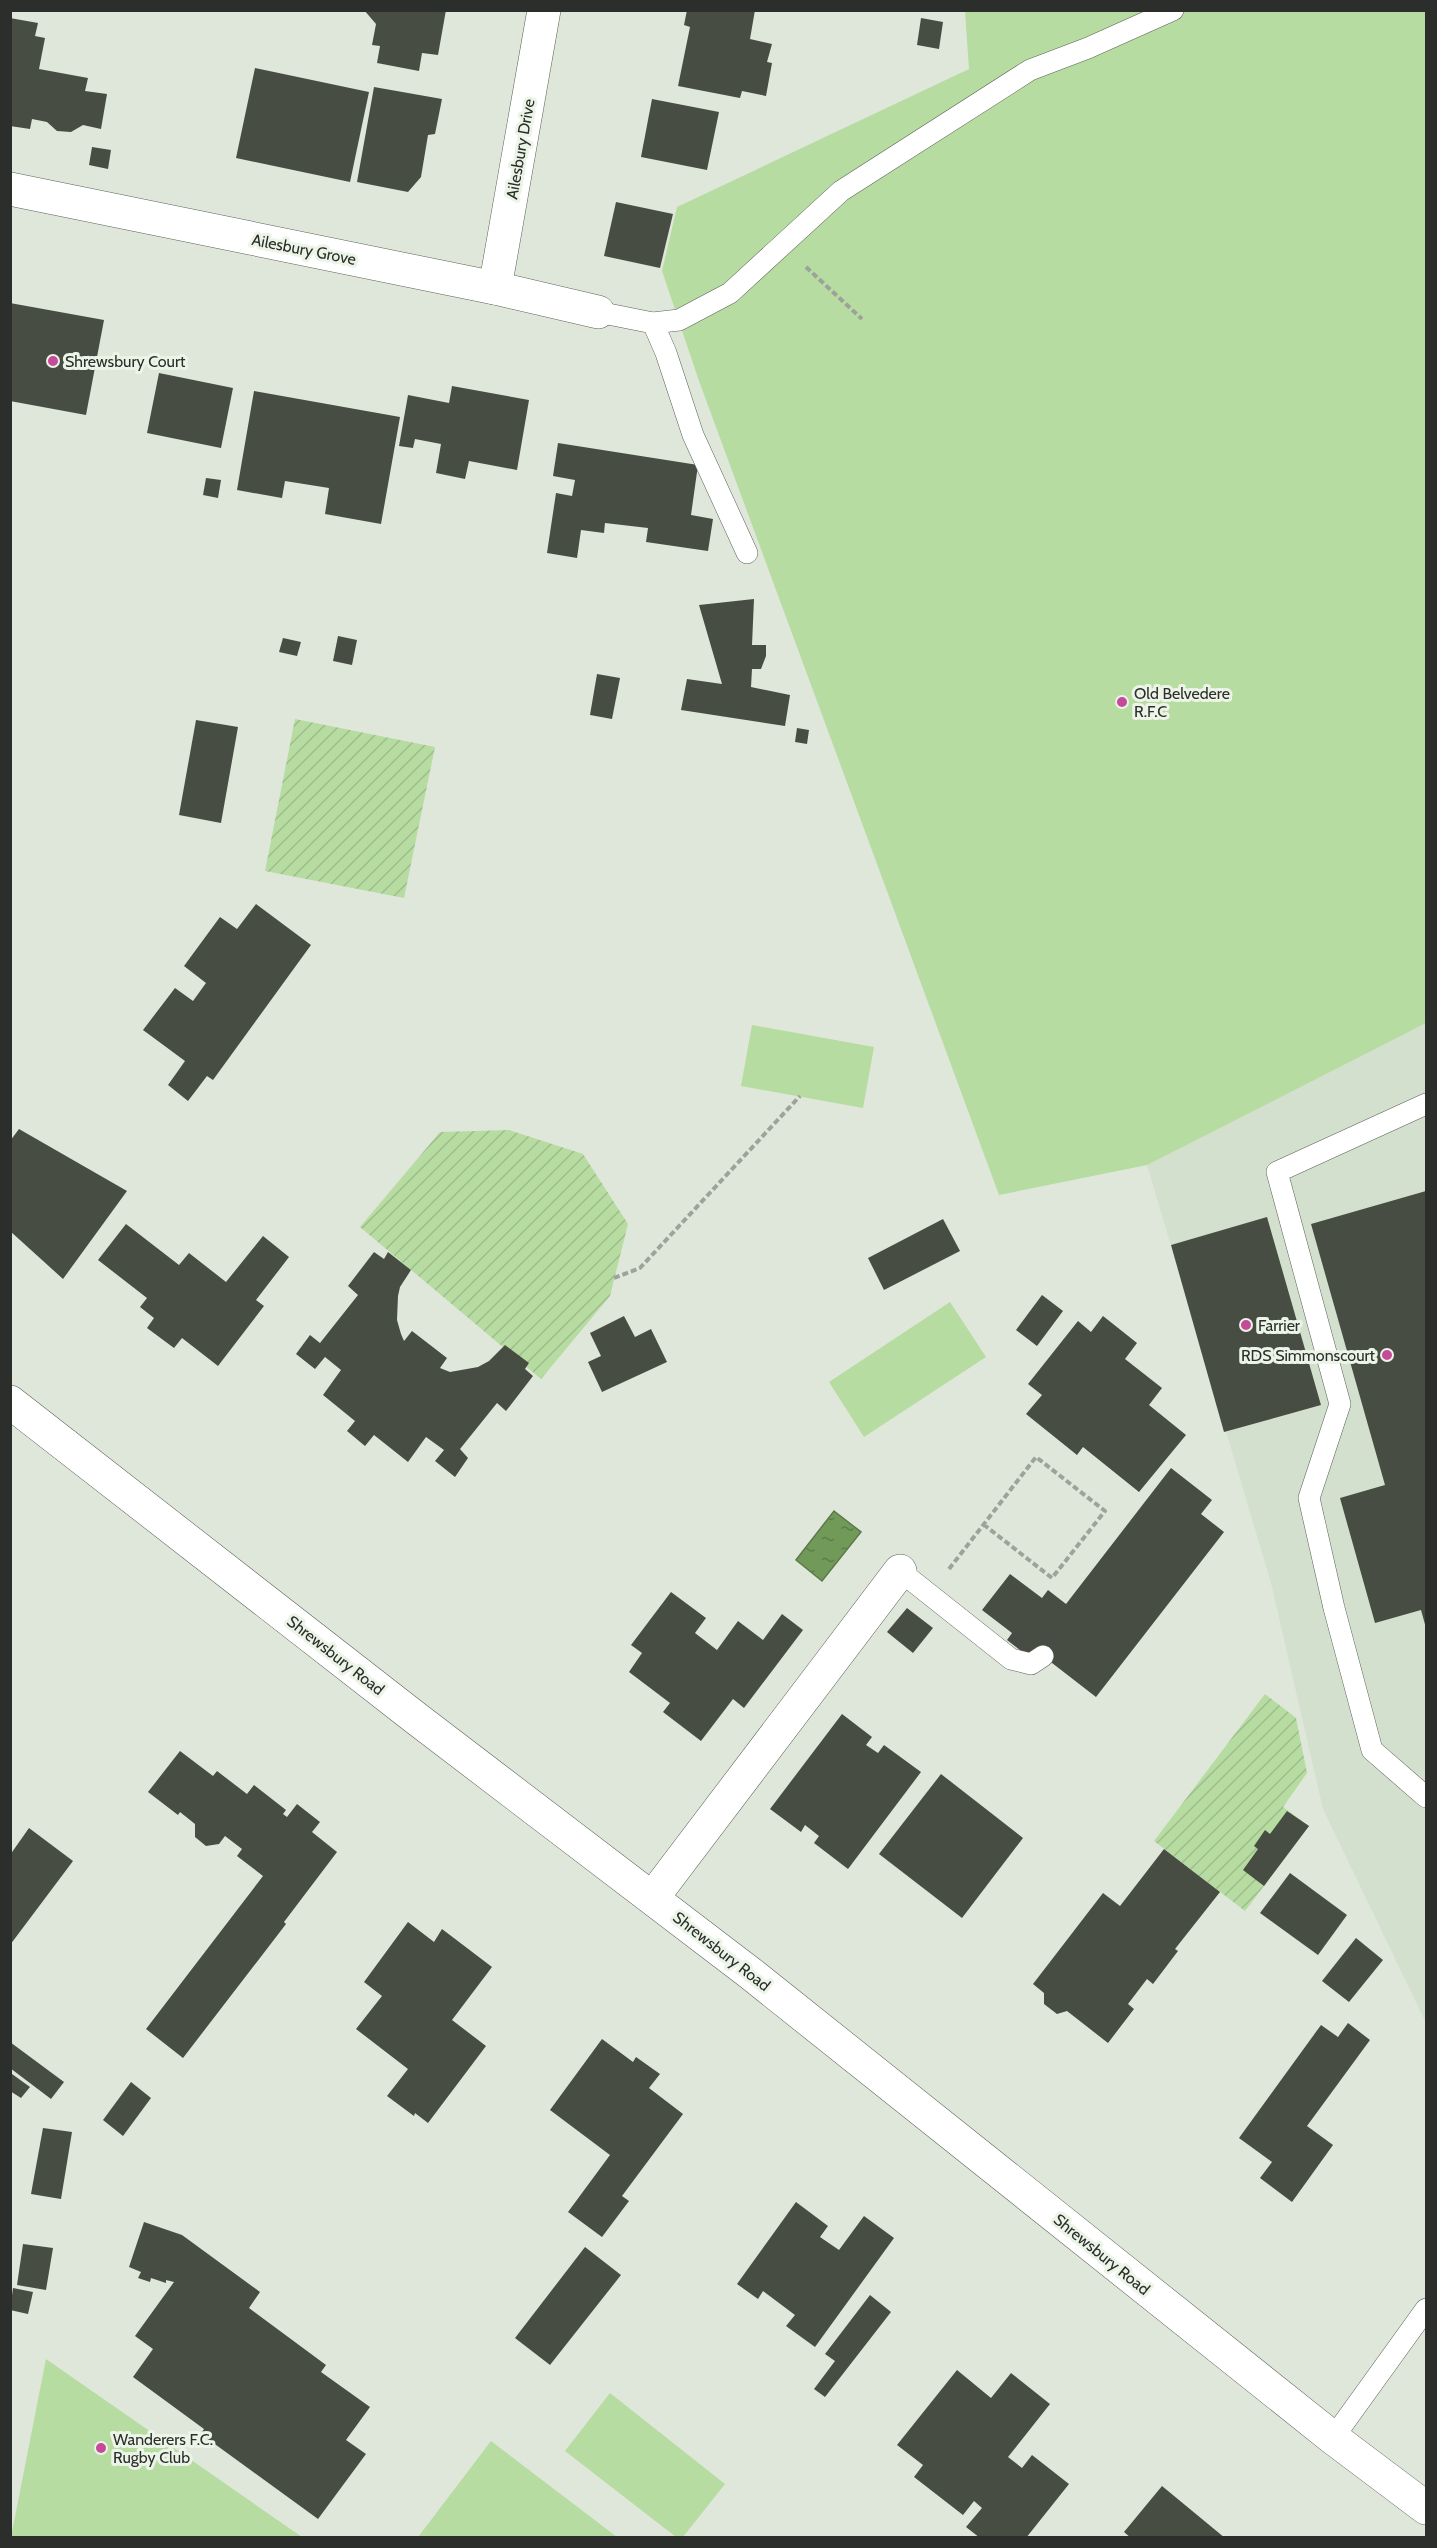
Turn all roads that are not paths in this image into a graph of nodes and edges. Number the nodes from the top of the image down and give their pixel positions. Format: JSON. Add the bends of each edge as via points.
{"nodes":[{"id":1,"x":544,"y":10,"type":"edge"},
{"id":2,"x":1173,"y":10,"type":"edge"},
{"id":3,"x":10,"y":189,"type":"edge"},
{"id":4,"x":495,"y":288,"type":"junction"},
{"id":5,"x":598,"y":312,"type":"joint"},
{"id":6,"x":653,"y":323,"type":"junction"},
{"id":7,"x":747,"y":553,"type":"dead end"},
{"id":8,"x":1426,"y":1104,"type":"edge"},
{"id":9,"x":10,"y":1402,"type":"edge"},
{"id":10,"x":900,"y":1571,"type":"joint"},
{"id":11,"x":1043,"y":1656,"type":"dead end"},
{"id":12,"x":1426,"y":1797,"type":"edge"},
{"id":13,"x":653,"y":1897,"type":"junction"},
{"id":14,"x":1426,"y":2309,"type":"edge"},
{"id":15,"x":1333,"y":2438,"type":"junction"},
{"id":16,"x":1426,"y":2508,"type":"edge"}],
"edges":[{"from":1,"to":4,"type":"street","name":"Ailesbury Drive"},
{"from":2,"to":6,"type":"lane","via":[[1030,70],[841,191],[730,293],[679,320]]},
{"from":3,"to":4,"type":"street","name":"Ailesbury Grove"},
{"from":4,"to":5,"type":"street","name":"Ailesbury Grove"},
{"from":5,"to":6,"type":"lane"},
{"from":6,"to":7,"type":"lane","via":[[693,435]]},
{"from":8,"to":12,"type":"lane","via":[[1277,1172],[1340,1404],[1309,1498],[1334,1608],[1372,1750]]},
{"from":9,"to":13,"type":"street","name":"Shrewsbury Road"},
{"from":10,"to":11,"type":"lane","via":[[1011,1659],[1031,1664]]},
{"from":10,"to":13,"type":"street"},
{"from":13,"to":15,"type":"street","name":"Shrewsbury Road"},
{"from":14,"to":15,"type":"lane"},
{"from":15,"to":16,"type":"street","name":"Shrewsbury Road"}]}
